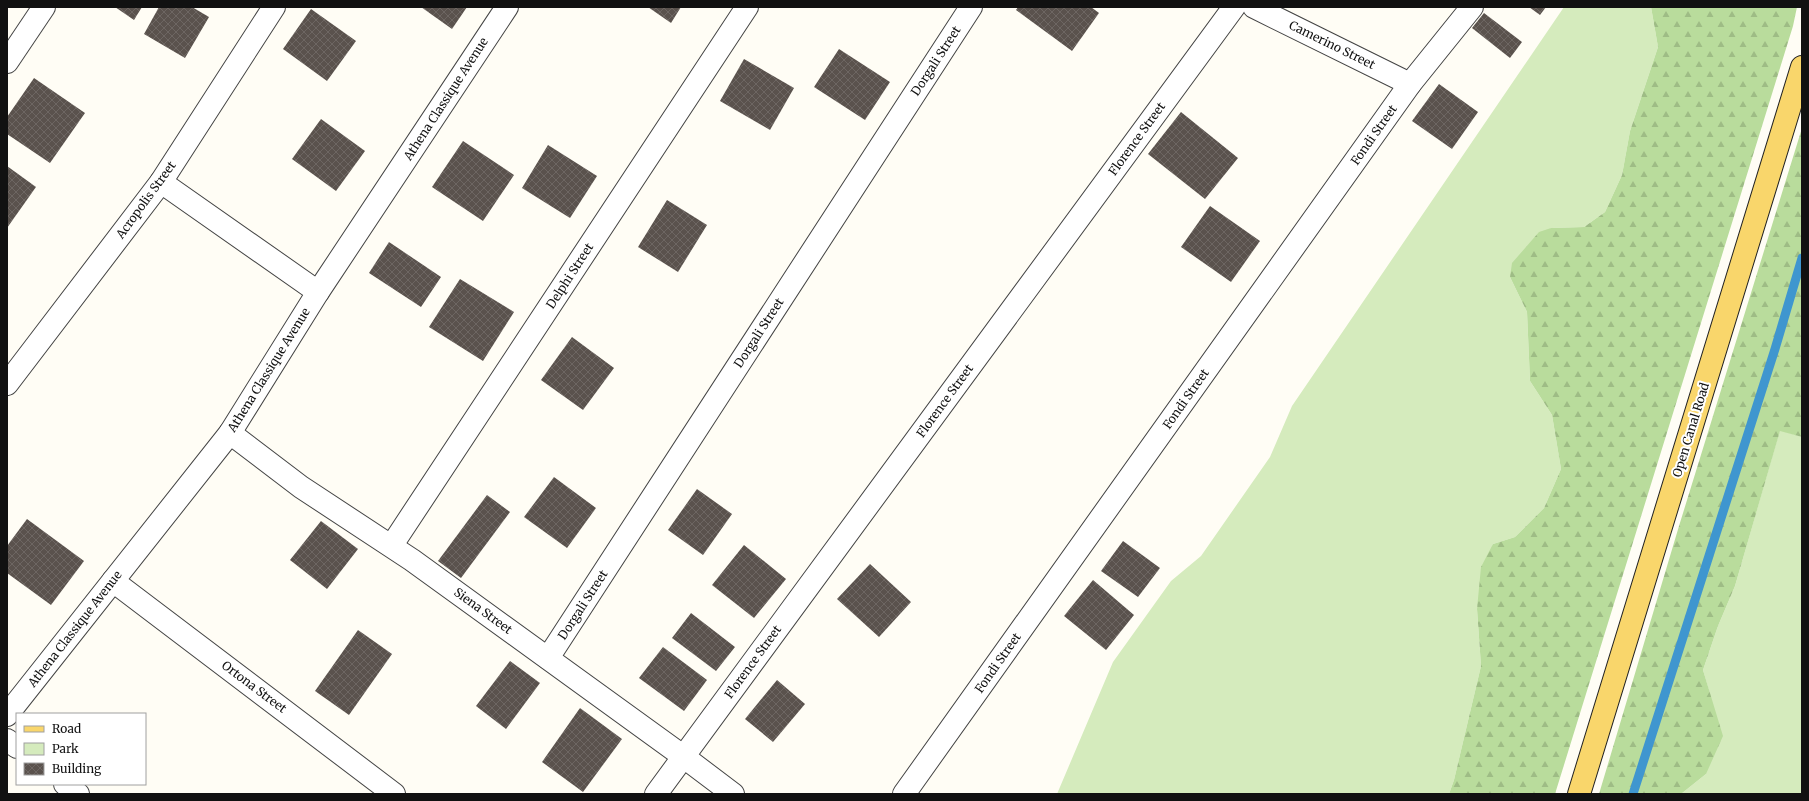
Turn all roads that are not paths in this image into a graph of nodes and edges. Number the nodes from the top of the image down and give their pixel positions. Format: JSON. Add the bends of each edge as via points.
{"nodes":[{"id":1,"x":44,"y":7,"type":"edge"},
{"id":2,"x":274,"y":7,"type":"edge"},
{"id":3,"x":507,"y":7,"type":"edge"},
{"id":4,"x":747,"y":7,"type":"edge"},
{"id":5,"x":971,"y":7,"type":"edge"},
{"id":6,"x":1234,"y":7,"type":"edge"},
{"id":7,"x":1254,"y":7,"type":"edge"},
{"id":8,"x":1472,"y":7,"type":"edge"},
{"id":9,"x":7,"y":62,"type":"edge"},
{"id":10,"x":1802,"y":67,"type":"edge"},
{"id":11,"x":1410,"y":84,"type":"junction"},
{"id":12,"x":161,"y":182,"type":"junction"},
{"id":13,"x":318,"y":292,"type":"junction"},
{"id":14,"x":7,"y":384,"type":"edge"},
{"id":15,"x":230,"y":433,"type":"junction"},
{"id":16,"x":392,"y":546,"type":"junction"},
{"id":17,"x":113,"y":581,"type":"junction"},
{"id":18,"x":548,"y":658,"type":"junction"},
{"id":19,"x":7,"y":715,"type":"edge"},
{"id":20,"x":7,"y":740,"type":"edge"},
{"id":21,"x":16,"y":746,"type":"edge"},
{"id":22,"x":684,"y":757,"type":"junction"},
{"id":23,"x":66,"y":785,"type":"edge"},
{"id":24,"x":78,"y":794,"type":"edge"},
{"id":25,"x":394,"y":794,"type":"edge"},
{"id":26,"x":656,"y":794,"type":"edge"},
{"id":27,"x":733,"y":794,"type":"edge"},
{"id":28,"x":904,"y":794,"type":"edge"},
{"id":29,"x":1579,"y":794,"type":"edge"}],
"edges":[{"from":1,"to":9,"type":"street"},
{"from":2,"to":12,"type":"street","name":"Acropolis Street"},
{"from":3,"to":13,"type":"street","name":"Athena Classique Avenue"},
{"from":4,"to":16,"type":"street","name":"Delphi Street"},
{"from":5,"to":18,"type":"street","name":"Dorgali Street"},
{"from":6,"to":22,"type":"street","name":"Florence Street"},
{"from":7,"to":11,"type":"street","name":"Camerino Street"},
{"from":8,"to":11,"type":"street","name":"Fondi Street"},
{"from":10,"to":29,"type":"main road","name":"Open Canal Road"},
{"from":11,"to":28,"type":"street","name":"Fondi Street"},
{"from":12,"to":13,"type":"street"},
{"from":12,"to":14,"type":"street","name":"Acropolis Street"},
{"from":13,"to":15,"type":"street","name":"Athena Classique Avenue"},
{"from":15,"to":16,"type":"street","name":"Siena Street","via":[[301,487]]},
{"from":15,"to":17,"type":"street","name":"Athena Classique Avenue"},
{"from":16,"to":18,"type":"street","name":"Siena Street"},
{"from":17,"to":19,"type":"street","name":"Athena Classique Avenue"},
{"from":17,"to":25,"type":"street","name":"Ortona Street"},
{"from":18,"to":22,"type":"street","name":"Siena Street"},
{"from":20,"to":21,"type":"street"},
{"from":22,"to":26,"type":"street","name":"Florence Street"},
{"from":22,"to":27,"type":"street","name":"Siena Street"},
{"from":23,"to":24,"type":"street"}]}
